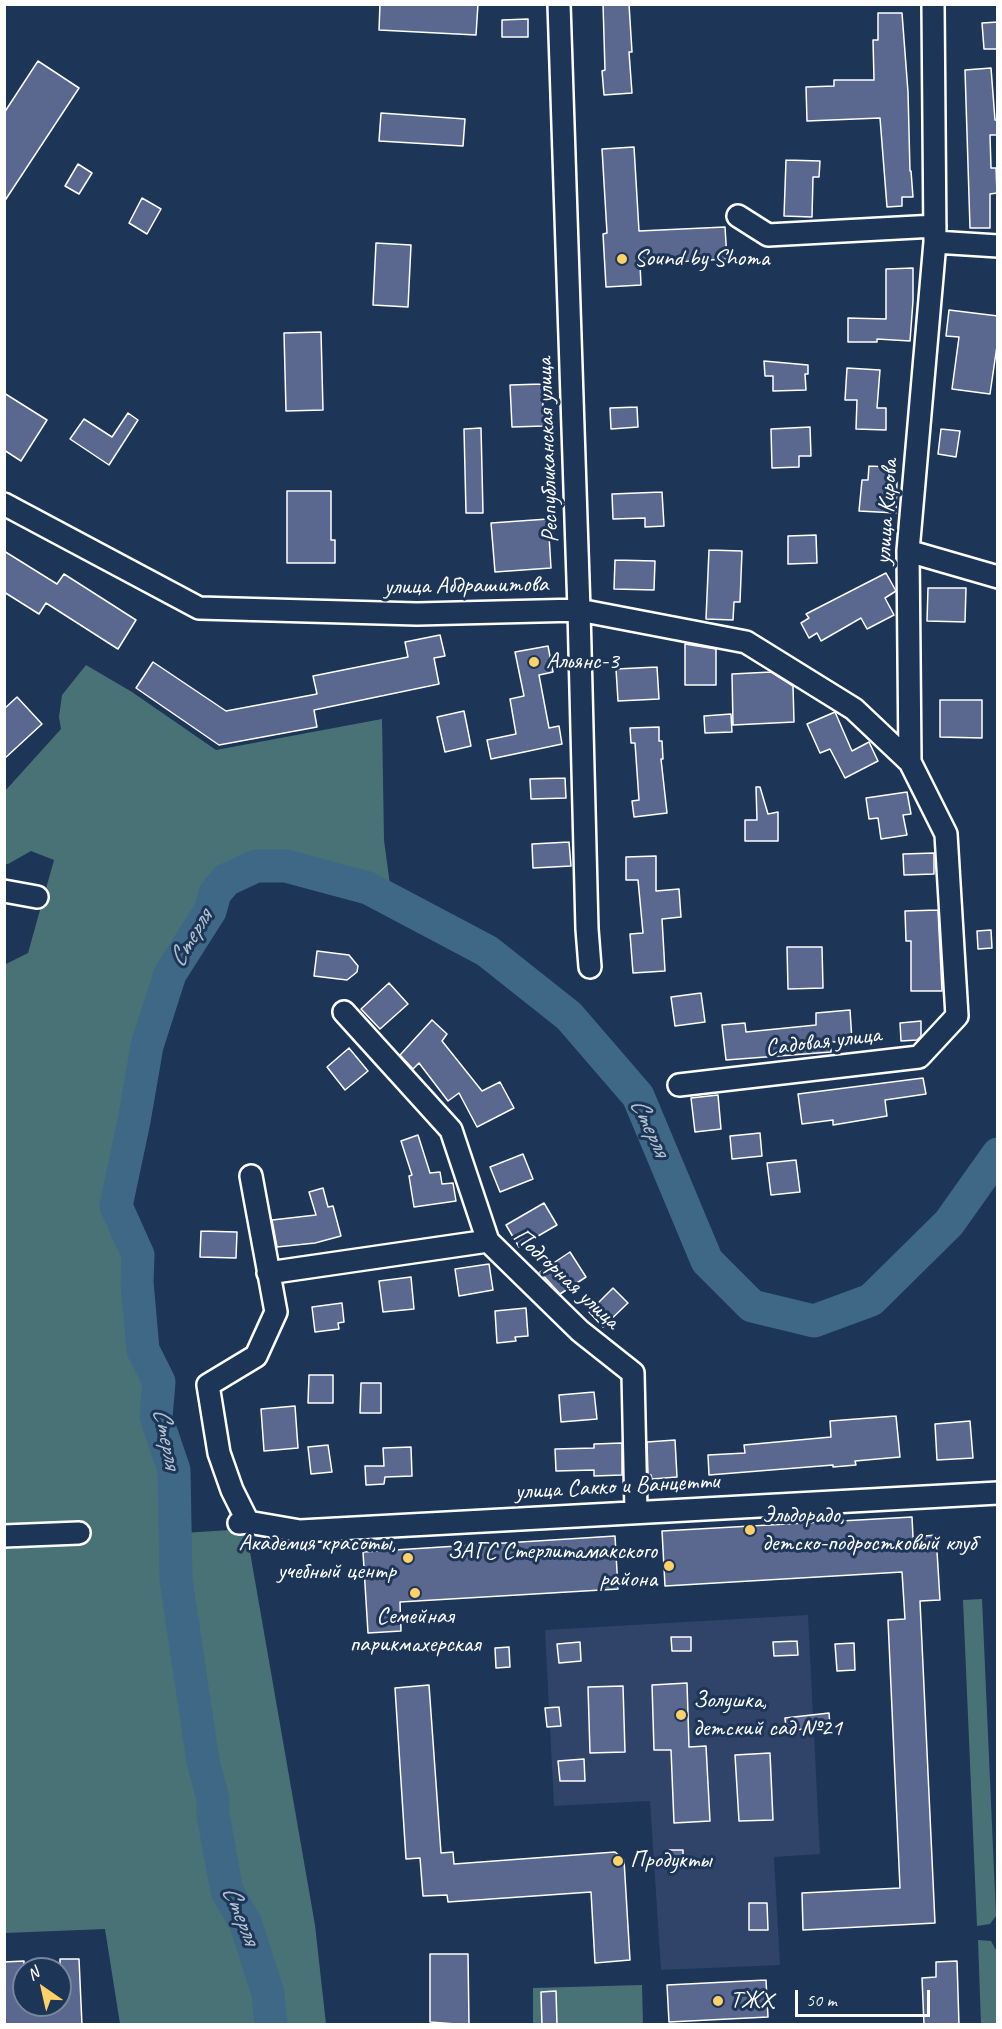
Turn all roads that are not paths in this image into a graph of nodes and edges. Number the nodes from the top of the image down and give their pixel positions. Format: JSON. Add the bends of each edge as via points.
{"nodes":[{"id":1,"x":559,"y":4,"type":"edge"},
{"id":2,"x":933,"y":4,"type":"edge"},
{"id":3,"x":738,"y":216,"type":"dead end"},
{"id":4,"x":935,"y":234,"type":"junction"},
{"id":5,"x":998,"y":246,"type":"edge"},
{"id":6,"x":4,"y":504,"type":"edge"},
{"id":7,"x":908,"y":552,"type":"junction"},
{"id":8,"x":998,"y":577,"type":"edge"},
{"id":9,"x":579,"y":610,"type":"junction"},
{"id":10,"x":910,"y":762,"type":"junction"},
{"id":11,"x":4,"y":891,"type":"edge"},
{"id":12,"x":37,"y":897,"type":"dead end"},
{"id":13,"x":590,"y":967,"type":"dead end"},
{"id":14,"x":344,"y":1012,"type":"dead end"},
{"id":15,"x":957,"y":1016,"type":"joint"},
{"id":16,"x":679,"y":1085,"type":"dead end"},
{"id":17,"x":251,"y":1176,"type":"dead end"},
{"id":18,"x":488,"y":1241,"type":"junction"},
{"id":19,"x":268,"y":1274,"type":"junction"},
{"id":20,"x":998,"y":1493,"type":"edge"},
{"id":21,"x":636,"y":1512,"type":"junction"},
{"id":22,"x":79,"y":1533,"type":"dead end"},
{"id":23,"x":4,"y":1536,"type":"edge"}],
"edges":[{"from":1,"to":9,"type":"street","name":"Республиканская улица"},
{"from":2,"to":4,"type":"street","name":"улица Кирова"},
{"from":3,"to":4,"type":"street","via":[[768,235]]},
{"from":4,"to":5,"type":"street"},
{"from":4,"to":7,"type":"street","name":"улица Кирова"},
{"from":6,"to":9,"type":"street","name":"улица Абдрашитова","via":[[200,608],[417,615]]},
{"from":7,"to":8,"type":"street"},
{"from":7,"to":10,"type":"street","name":"улица Кирова"},
{"from":9,"to":10,"type":"street","name":"улица Абдрашитова","via":[[746,642],[854,709]]},
{"from":9,"to":13,"type":"street","name":"Республиканская улица"},
{"from":10,"to":15,"type":"street","name":"улица Кирова","via":[[946,834]]},
{"from":11,"to":12,"type":"street"},
{"from":14,"to":18,"type":"street","name":"Подгорная улица","via":[[452,1130]]},
{"from":15,"to":16,"type":"street","name":"Садовая улица","via":[[919,1056]]},
{"from":17,"to":19,"type":"street"},
{"from":18,"to":19,"type":"street"},
{"from":18,"to":21,"type":"street","name":"Подгорная улица","via":[[580,1330],[633,1372]]},
{"from":19,"to":21,"type":"street","name":"улица Сакко и Ванцетти","via":[[276,1312],[256,1356],[208,1385],[219,1453],[244,1522],[300,1532]]},
{"from":20,"to":21,"type":"street","name":"улица Сакко и Ванцетти"},
{"from":22,"to":23,"type":"street"}]}
